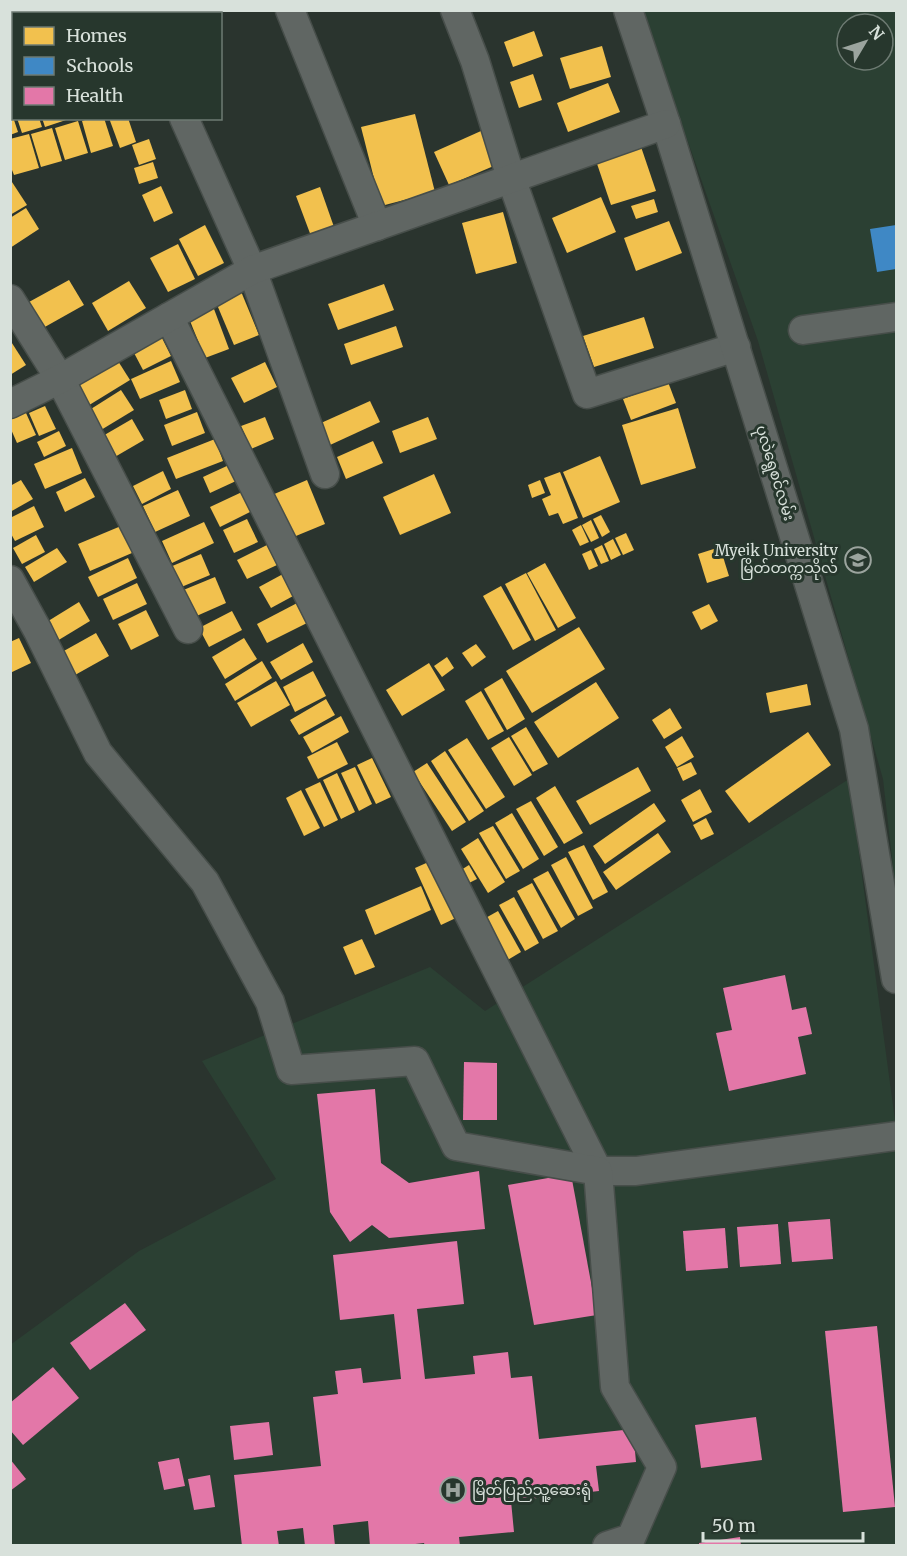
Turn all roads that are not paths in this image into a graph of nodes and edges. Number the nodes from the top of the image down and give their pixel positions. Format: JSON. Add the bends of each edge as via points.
{"nodes":[{"id":1,"x":290,"y":10,"type":"edge"},
{"id":2,"x":455,"y":10,"type":"edge"},
{"id":3,"x":628,"y":10,"type":"edge"},
{"id":4,"x":185,"y":120,"type":"edge"},
{"id":5,"x":666,"y":124,"type":"junction"},
{"id":6,"x":511,"y":178,"type":"junction"},
{"id":7,"x":377,"y":226,"type":"junction"},
{"id":8,"x":252,"y":270,"type":"junction"},
{"id":9,"x":10,"y":299,"type":"edge"},
{"id":10,"x":169,"y":317,"type":"junction"},
{"id":11,"x":897,"y":317,"type":"edge"},
{"id":12,"x":803,"y":330,"type":"dead end"},
{"id":13,"x":736,"y":347,"type":"junction"},
{"id":14,"x":60,"y":379,"type":"junction"},
{"id":15,"x":10,"y":404,"type":"edge"},
{"id":16,"x":325,"y":474,"type":"dead end"},
{"id":17,"x":10,"y":580,"type":"edge"},
{"id":18,"x":188,"y":629,"type":"dead end"},
{"id":19,"x":897,"y":979,"type":"edge"},
{"id":20,"x":897,"y":1136,"type":"edge"},
{"id":21,"x":597,"y":1171,"type":"junction"},
{"id":22,"x":607,"y":1545,"type":"edge"}],
"edges":[{"from":1,"to":7,"type":"street"},
{"from":2,"to":6,"type":"street"},
{"from":3,"to":5,"type":"street","name":"ပုလဲရွေစင်လမ်း"},
{"from":4,"to":8,"type":"street"},
{"from":5,"to":6,"type":"street"},
{"from":5,"to":13,"type":"street","name":"ပုလဲရွေစင်လမ်း"},
{"from":6,"to":7,"type":"street"},
{"from":6,"to":13,"type":"street","via":[[587,394]]},
{"from":7,"to":8,"type":"street"},
{"from":8,"to":10,"type":"street"},
{"from":8,"to":16,"type":"street"},
{"from":9,"to":14,"type":"street"},
{"from":10,"to":14,"type":"street"},
{"from":10,"to":21,"type":"street"},
{"from":11,"to":12,"type":"street"},
{"from":13,"to":19,"type":"street","name":"ပုလဲရွေစင်လမ်း","via":[[854,729]]},
{"from":14,"to":15,"type":"street"},
{"from":14,"to":18,"type":"street"},
{"from":17,"to":21,"type":"street","via":[[98,753],[205,882],[270,1002],[291,1070],[415,1061],[456,1146]]},
{"from":20,"to":21,"type":"street","via":[[636,1171]]},
{"from":21,"to":22,"type":"street","via":[[615,1387],[662,1467],[631,1538]]}]}
